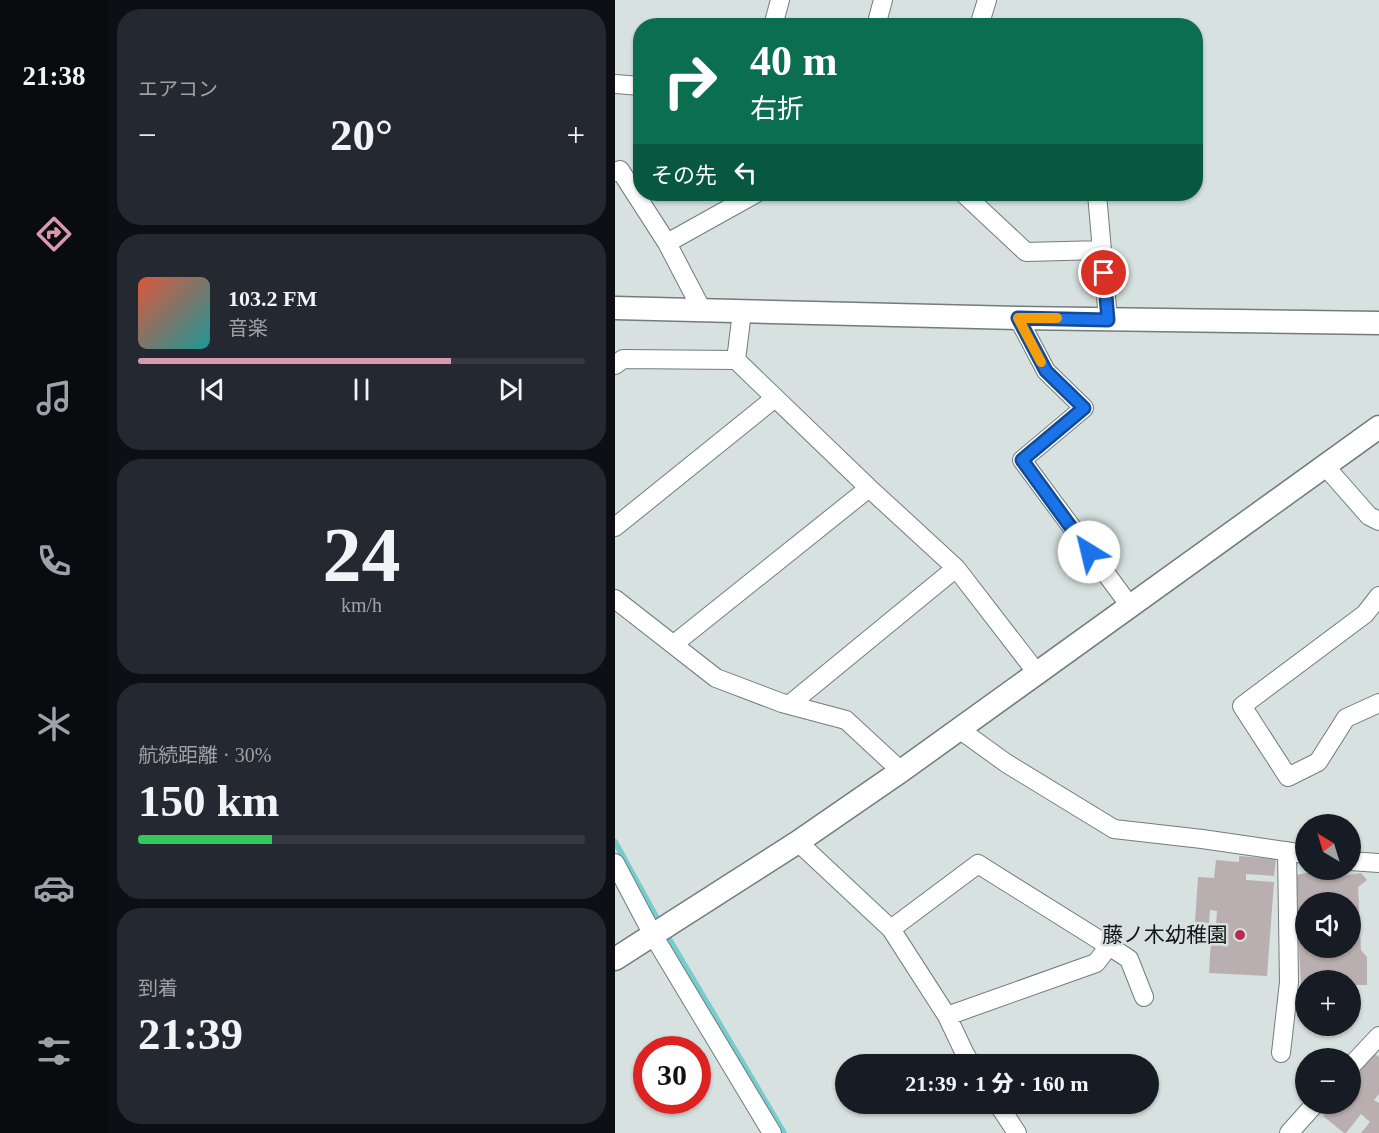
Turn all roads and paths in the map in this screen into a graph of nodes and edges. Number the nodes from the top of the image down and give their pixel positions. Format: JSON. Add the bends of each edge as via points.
{"nodes":[{"id":1,"x":780,"y":0,"type":"edge"},
{"id":2,"x":883,"y":0,"type":"edge"},
{"id":3,"x":987,"y":0,"type":"edge"},
{"id":4,"x":775,"y":18,"type":"edge"},
{"id":5,"x":878,"y":18,"type":"edge"},
{"id":6,"x":981,"y":18,"type":"edge"},
{"id":7,"x":615,"y":84,"type":"edge"},
{"id":8,"x":633,"y":85,"type":"edge"},
{"id":9,"x":615,"y":172,"type":"edge"},
{"id":10,"x":633,"y":190,"type":"edge"},
{"id":11,"x":640,"y":201,"type":"edge"},
{"id":12,"x":742,"y":201,"type":"edge"},
{"id":13,"x":971,"y":201,"type":"edge"},
{"id":14,"x":1098,"y":201,"type":"edge"},
{"id":15,"x":667,"y":243,"type":"junction"},
{"id":16,"x":1102,"y":250,"type":"junction"},
{"id":17,"x":615,"y":308,"type":"edge"},
{"id":18,"x":702,"y":310,"type":"junction"},
{"id":19,"x":742,"y":312,"type":"junction"},
{"id":20,"x":1018,"y":318,"type":"junction"},
{"id":21,"x":1108,"y":320,"type":"junction"},
{"id":22,"x":1379,"y":323,"type":"edge"},
{"id":23,"x":737,"y":360,"type":"junction"},
{"id":24,"x":615,"y":365,"type":"edge"},
{"id":25,"x":775,"y":398,"type":"junction"},
{"id":26,"x":1379,"y":427,"type":"edge"},
{"id":27,"x":1325,"y":466,"type":"junction"},
{"id":28,"x":869,"y":488,"type":"junction"},
{"id":29,"x":1379,"y":521,"type":"edge"},
{"id":30,"x":615,"y":527,"type":"edge"},
{"id":31,"x":956,"y":568,"type":"junction"},
{"id":32,"x":1379,"y":596,"type":"edge"},
{"id":33,"x":615,"y":599,"type":"edge"},
{"id":34,"x":1130,"y":606,"type":"junction"},
{"id":35,"x":674,"y":644,"type":"junction"},
{"id":36,"x":1037,"y":674,"type":"junction"},
{"id":37,"x":1379,"y":703,"type":"edge"},
{"id":38,"x":789,"y":705,"type":"junction"},
{"id":39,"x":959,"y":729,"type":"junction"},
{"id":40,"x":901,"y":771,"type":"junction"},
{"id":41,"x":798,"y":842,"type":"junction"},
{"id":42,"x":1287,"y":851,"type":"junction"},
{"id":43,"x":1295,"y":852,"type":"edge"},
{"id":44,"x":1361,"y":862,"type":"edge"},
{"id":45,"x":615,"y":863,"type":"edge"},
{"id":46,"x":1379,"y":863,"type":"edge"},
{"id":47,"x":891,"y":929,"type":"junction"},
{"id":48,"x":659,"y":931,"type":"junction"},
{"id":49,"x":1109,"y":946,"type":"junction"},
{"id":50,"x":615,"y":959,"type":"edge"},
{"id":51,"x":1144,"y":997,"type":"dead end"},
{"id":52,"x":947,"y":1016,"type":"junction"},
{"id":53,"x":1379,"y":1036,"type":"edge"},
{"id":54,"x":1281,"y":1053,"type":"dead end"},
{"id":55,"x":965,"y":1054,"type":"edge"},
{"id":56,"x":1361,"y":1055,"type":"edge"},
{"id":57,"x":1005,"y":1114,"type":"edge"},
{"id":58,"x":1306,"y":1114,"type":"edge"},
{"id":59,"x":772,"y":1133,"type":"edge"},
{"id":60,"x":1017,"y":1133,"type":"edge"},
{"id":61,"x":1289,"y":1133,"type":"edge"}],
"edges":[{"from":1,"to":4,"type":"street"},
{"from":2,"to":5,"type":"street"},
{"from":3,"to":6,"type":"street"},
{"from":7,"to":8,"type":"street"},
{"from":9,"to":10,"type":"street","via":[[620,170]]},
{"from":11,"to":15,"type":"street"},
{"from":12,"to":15,"type":"street"},
{"from":13,"to":16,"type":"street","via":[[1026,252]]},
{"from":14,"to":16,"type":"street"},
{"from":15,"to":18,"type":"street"},
{"from":16,"to":21,"type":"street"},
{"from":17,"to":18,"type":"street"},
{"from":18,"to":19,"type":"street"},
{"from":19,"to":20,"type":"street"},
{"from":19,"to":23,"type":"street"},
{"from":20,"to":21,"type":"street"},
{"from":20,"to":34,"type":"street","via":[[1046,371],[1084,408],[1022,460]]},
{"from":21,"to":22,"type":"street"},
{"from":23,"to":24,"type":"street","via":[[623,359]]},
{"from":23,"to":25,"type":"street"},
{"from":25,"to":28,"type":"street"},
{"from":25,"to":30,"type":"street"},
{"from":26,"to":27,"type":"street"},
{"from":27,"to":29,"type":"street","via":[[1369,516]]},
{"from":27,"to":34,"type":"street"},
{"from":28,"to":31,"type":"street"},
{"from":28,"to":35,"type":"street"},
{"from":31,"to":36,"type":"street"},
{"from":31,"to":38,"type":"street"},
{"from":32,"to":37,"type":"street","via":[[1365,614],[1242,706],[1288,777],[1318,762],[1346,718]]},
{"from":33,"to":35,"type":"street"},
{"from":34,"to":36,"type":"street"},
{"from":35,"to":38,"type":"street","via":[[716,678]]},
{"from":36,"to":39,"type":"street"},
{"from":38,"to":40,"type":"street","via":[[846,720]]},
{"from":39,"to":40,"type":"street"},
{"from":39,"to":42,"type":"street","via":[[1006,763],[1114,829]]},
{"from":40,"to":41,"type":"street"},
{"from":41,"to":47,"type":"street"},
{"from":41,"to":48,"type":"street"},
{"from":42,"to":43,"type":"street"},
{"from":42,"to":54,"type":"street","via":[[1289,982]]},
{"from":44,"to":46,"type":"street"},
{"from":45,"to":48,"type":"street"},
{"from":47,"to":49,"type":"street","via":[[978,864]]},
{"from":47,"to":52,"type":"street"},
{"from":48,"to":50,"type":"street"},
{"from":48,"to":59,"type":"street"},
{"from":49,"to":51,"type":"street","via":[[1129,959]]},
{"from":49,"to":52,"type":"street","via":[[1097,963]]},
{"from":52,"to":55,"type":"street"},
{"from":53,"to":56,"type":"street"},
{"from":57,"to":60,"type":"street"},
{"from":58,"to":61,"type":"street"}]}
